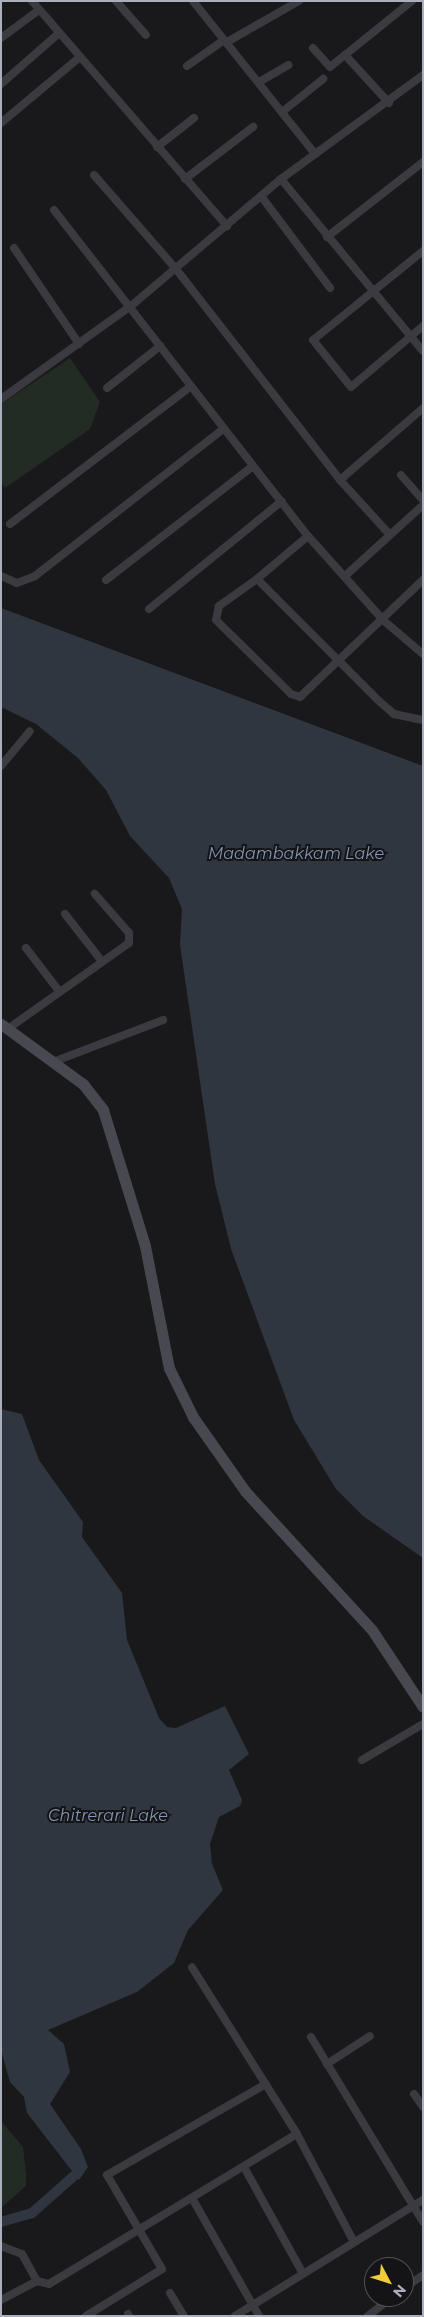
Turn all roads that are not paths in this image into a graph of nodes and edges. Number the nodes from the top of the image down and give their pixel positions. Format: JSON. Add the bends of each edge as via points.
{"nodes":[{"id":1,"x":32,"y":1,"type":"edge"},
{"id":2,"x":116,"y":1,"type":"edge"},
{"id":3,"x":193,"y":1,"type":"edge"},
{"id":4,"x":299,"y":1,"type":"edge"},
{"id":5,"x":412,"y":1,"type":"edge"},
{"id":6,"x":39,"y":10,"type":"junction"},
{"id":7,"x":58,"y":33,"type":"junction"},
{"id":8,"x":146,"y":35,"type":"dead end"},
{"id":9,"x":1,"y":38,"type":"edge"},
{"id":10,"x":226,"y":41,"type":"junction"},
{"id":11,"x":312,"y":48,"type":"dead end"},
{"id":12,"x":345,"y":55,"type":"junction"},
{"id":13,"x":80,"y":57,"type":"junction"},
{"id":14,"x":288,"y":65,"type":"dead end"},
{"id":15,"x":187,"y":66,"type":"dead end"},
{"id":16,"x":423,"y":75,"type":"edge"},
{"id":17,"x":323,"y":80,"type":"dead end"},
{"id":18,"x":259,"y":82,"type":"junction"},
{"id":19,"x":1,"y":84,"type":"edge"},
{"id":20,"x":389,"y":103,"type":"junction"},
{"id":21,"x":282,"y":112,"type":"junction"},
{"id":22,"x":194,"y":118,"type":"dead end"},
{"id":23,"x":1,"y":122,"type":"edge"},
{"id":24,"x":253,"y":127,"type":"dead end"},
{"id":25,"x":157,"y":146,"type":"junction"},
{"id":26,"x":315,"y":154,"type":"junction"},
{"id":27,"x":423,"y":162,"type":"edge"},
{"id":28,"x":94,"y":175,"type":"dead end"},
{"id":29,"x":186,"y":179,"type":"junction"},
{"id":30,"x":281,"y":179,"type":"junction"},
{"id":31,"x":261,"y":196,"type":"junction"},
{"id":32,"x":54,"y":210,"type":"dead end"},
{"id":33,"x":226,"y":226,"type":"junction"},
{"id":34,"x":327,"y":237,"type":"junction"},
{"id":35,"x":14,"y":248,"type":"dead end"},
{"id":36,"x":423,"y":251,"type":"edge"},
{"id":37,"x":176,"y":269,"type":"junction"},
{"id":38,"x":330,"y":288,"type":"dead end"},
{"id":39,"x":372,"y":290,"type":"junction"},
{"id":40,"x":131,"y":306,"type":"junction"},
{"id":41,"x":423,"y":326,"type":"edge"},
{"id":42,"x":410,"y":336,"type":"junction"},
{"id":43,"x":79,"y":344,"type":"junction"},
{"id":44,"x":160,"y":346,"type":"junction"},
{"id":45,"x":423,"y":351,"type":"edge"},
{"id":46,"x":190,"y":387,"type":"junction"},
{"id":47,"x":107,"y":388,"type":"dead end"},
{"id":48,"x":1,"y":399,"type":"edge"},
{"id":49,"x":423,"y":408,"type":"edge"},
{"id":50,"x":223,"y":429,"type":"junction"},
{"id":51,"x":253,"y":466,"type":"junction"},
{"id":52,"x":401,"y":475,"type":"dead end"},
{"id":53,"x":340,"y":480,"type":"junction"},
{"id":54,"x":423,"y":500,"type":"edge"},
{"id":55,"x":282,"y":501,"type":"junction"},
{"id":56,"x":423,"y":505,"type":"edge"},
{"id":57,"x":10,"y":524,"type":"dead end"},
{"id":58,"x":390,"y":535,"type":"junction"},
{"id":59,"x":308,"y":536,"type":"junction"},
{"id":60,"x":1,"y":576,"type":"edge"},
{"id":61,"x":346,"y":576,"type":"junction"},
{"id":62,"x":257,"y":579,"type":"junction"},
{"id":63,"x":106,"y":580,"type":"dead end"},
{"id":64,"x":423,"y":580,"type":"edge"},
{"id":65,"x":149,"y":609,"type":"dead end"},
{"id":66,"x":383,"y":620,"type":"junction"},
{"id":67,"x":423,"y":654,"type":"edge"},
{"id":68,"x":337,"y":663,"type":"junction"},
{"id":69,"x":423,"y":711,"type":"edge"},
{"id":70,"x":420,"y":720,"type":"edge"},
{"id":71,"x":30,"y":731,"type":"dead end"},
{"id":72,"x":1,"y":766,"type":"edge"},
{"id":73,"x":95,"y":894,"type":"dead end"},
{"id":74,"x":64,"y":914,"type":"dead end"},
{"id":75,"x":26,"y":948,"type":"dead end"},
{"id":76,"x":101,"y":960,"type":"junction"},
{"id":77,"x":59,"y":991,"type":"junction"},
{"id":78,"x":163,"y":1020,"type":"dead end"},
{"id":79,"x":5,"y":1026,"type":"edge"},
{"id":80,"x":53,"y":1062,"type":"junction"},
{"id":81,"x":423,"y":1708,"type":"edge"},
{"id":82,"x":423,"y":1724,"type":"edge"},
{"id":83,"x":362,"y":1760,"type":"dead end"},
{"id":84,"x":192,"y":1967,"type":"dead end"},
{"id":85,"x":370,"y":2036,"type":"dead end"},
{"id":86,"x":311,"y":2037,"type":"dead end"},
{"id":87,"x":327,"y":2064,"type":"junction"},
{"id":88,"x":266,"y":2084,"type":"junction"},
{"id":89,"x":414,"y":2094,"type":"dead end"},
{"id":90,"x":423,"y":2107,"type":"edge"},
{"id":91,"x":297,"y":2134,"type":"junction"},
{"id":92,"x":244,"y":2166,"type":"junction"},
{"id":93,"x":192,"y":2198,"type":"junction"},
{"id":94,"x":423,"y":2200,"type":"edge"},
{"id":95,"x":413,"y":2206,"type":"junction"},
{"id":96,"x":423,"y":2222,"type":"edge"},
{"id":97,"x":139,"y":2229,"type":"junction"},
{"id":98,"x":354,"y":2242,"type":"junction"},
{"id":99,"x":1,"y":2246,"type":"edge"},
{"id":100,"x":303,"y":2274,"type":"junction"},
{"id":101,"x":37,"y":2281,"type":"junction"},
{"id":102,"x":170,"y":2293,"type":"dead end"},
{"id":103,"x":1,"y":2300,"type":"edge"},
{"id":104,"x":252,"y":2305,"type":"junction"},
{"id":105,"x":379,"y":2307,"type":"edge"},
{"id":106,"x":86,"y":2316,"type":"edge"},
{"id":107,"x":184,"y":2316,"type":"edge"},
{"id":108,"x":235,"y":2316,"type":"edge"},
{"id":109,"x":259,"y":2316,"type":"edge"},
{"id":110,"x":368,"y":2316,"type":"edge"}],
"edges":[{"from":1,"to":6,"type":"street"},
{"from":2,"to":8,"type":"street"},
{"from":3,"to":10,"type":"street"},
{"from":4,"to":10,"type":"street"},
{"from":5,"to":12,"type":"street"},
{"from":6,"to":7,"type":"street"},
{"from":6,"to":9,"type":"street"},
{"from":7,"to":13,"type":"street"},
{"from":7,"to":19,"type":"street"},
{"from":10,"to":15,"type":"street"},
{"from":10,"to":18,"type":"street"},
{"from":11,"to":12,"type":"street","via":[[330,66]]},
{"from":12,"to":20,"type":"street"},
{"from":13,"to":23,"type":"street"},
{"from":13,"to":25,"type":"street"},
{"from":14,"to":18,"type":"street"},
{"from":16,"to":20,"type":"street"},
{"from":17,"to":21,"type":"street"},
{"from":18,"to":21,"type":"street"},
{"from":20,"to":26,"type":"street"},
{"from":21,"to":26,"type":"street"},
{"from":22,"to":25,"type":"street"},
{"from":24,"to":29,"type":"street"},
{"from":25,"to":29,"type":"street"},
{"from":26,"to":30,"type":"street"},
{"from":27,"to":34,"type":"street"},
{"from":28,"to":37,"type":"street"},
{"from":29,"to":33,"type":"street"},
{"from":30,"to":31,"type":"street"},
{"from":30,"to":34,"type":"street"},
{"from":31,"to":33,"type":"street"},
{"from":31,"to":38,"type":"street"},
{"from":32,"to":40,"type":"street"},
{"from":33,"to":37,"type":"street"},
{"from":34,"to":39,"type":"street"},
{"from":35,"to":43,"type":"street"},
{"from":36,"to":39,"type":"street"},
{"from":37,"to":40,"type":"street"},
{"from":37,"to":53,"type":"street"},
{"from":39,"to":42,"type":"street"},
{"from":39,"to":42,"type":"street","via":[[313,340],[347,386],[354,385]]},
{"from":40,"to":43,"type":"street"},
{"from":40,"to":44,"type":"street"},
{"from":41,"to":42,"type":"street"},
{"from":42,"to":45,"type":"street"},
{"from":43,"to":48,"type":"street"},
{"from":44,"to":46,"type":"street"},
{"from":44,"to":47,"type":"street"},
{"from":46,"to":50,"type":"street"},
{"from":46,"to":57,"type":"street"},
{"from":49,"to":53,"type":"street"},
{"from":50,"to":51,"type":"street"},
{"from":50,"to":60,"type":"street","via":[[35,576],[17,583]]},
{"from":51,"to":55,"type":"street"},
{"from":51,"to":63,"type":"street"},
{"from":52,"to":54,"type":"street"},
{"from":53,"to":58,"type":"street"},
{"from":55,"to":59,"type":"street"},
{"from":55,"to":65,"type":"street"},
{"from":56,"to":58,"type":"street"},
{"from":58,"to":61,"type":"street"},
{"from":59,"to":61,"type":"street"},
{"from":59,"to":62,"type":"street"},
{"from":61,"to":66,"type":"street"},
{"from":62,"to":68,"type":"street"},
{"from":62,"to":68,"type":"street","via":[[219,606],[216,620],[294,696],[303,696]]},
{"from":64,"to":66,"type":"street"},
{"from":66,"to":67,"type":"street"},
{"from":66,"to":68,"type":"street"},
{"from":68,"to":70,"type":"street","via":[[394,714]]},
{"from":69,"to":70,"type":"street"},
{"from":71,"to":72,"type":"street"},
{"from":73,"to":76,"type":"street","via":[[131,936],[129,943]]},
{"from":74,"to":76,"type":"street"},
{"from":75,"to":77,"type":"street"},
{"from":76,"to":77,"type":"street"},
{"from":77,"to":79,"type":"street"},
{"from":78,"to":80,"type":"street"},
{"from":79,"to":80,"type":"street"},
{"from":80,"to":81,"type":"street","via":[[91,1091],[103,1110],[145,1246],[169,1368],[193,1417],[245,1491],[372,1630]]},
{"from":82,"to":83,"type":"street"},
{"from":84,"to":88,"type":"street"},
{"from":85,"to":87,"type":"street"},
{"from":86,"to":87,"type":"street"},
{"from":87,"to":95,"type":"street"},
{"from":88,"to":91,"type":"street"},
{"from":88,"to":97,"type":"street","via":[[107,2175]]},
{"from":89,"to":90,"type":"street"},
{"from":91,"to":92,"type":"street"},
{"from":91,"to":98,"type":"street"},
{"from":92,"to":93,"type":"street"},
{"from":92,"to":100,"type":"street"},
{"from":93,"to":97,"type":"street"},
{"from":93,"to":104,"type":"street"},
{"from":94,"to":95,"type":"street"},
{"from":95,"to":96,"type":"street"},
{"from":95,"to":98,"type":"street"},
{"from":97,"to":101,"type":"street","via":[[46,2285]]},
{"from":97,"to":106,"type":"street","via":[[161,2270]]},
{"from":98,"to":100,"type":"street"},
{"from":99,"to":101,"type":"street","via":[[22,2254]]},
{"from":100,"to":104,"type":"street"},
{"from":101,"to":103,"type":"street"},
{"from":102,"to":107,"type":"street"},
{"from":104,"to":108,"type":"street"},
{"from":104,"to":109,"type":"street"},
{"from":105,"to":110,"type":"street"}]}
